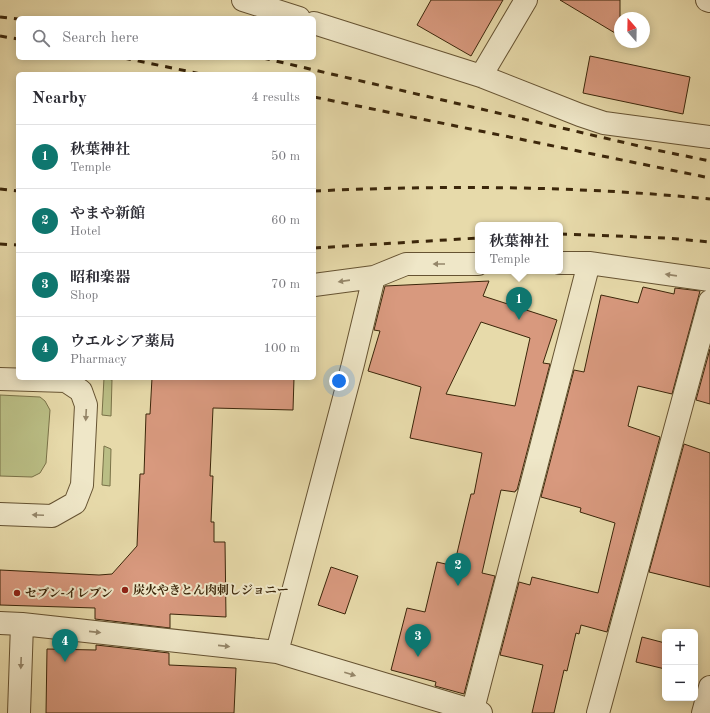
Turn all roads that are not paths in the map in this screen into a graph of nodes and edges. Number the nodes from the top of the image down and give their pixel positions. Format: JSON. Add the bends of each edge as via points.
{"nodes":[{"id":1,"x":242,"y":0,"type":"edge"},
{"id":2,"x":526,"y":0,"type":"edge"},
{"id":3,"x":293,"y":16,"type":"edge"},
{"id":4,"x":316,"y":24,"type":"edge"},
{"id":5,"x":481,"y":76,"type":"junction"},
{"id":6,"x":710,"y":137,"type":"edge"},
{"id":7,"x":563,"y":263,"type":"edge"},
{"id":8,"x":589,"y":263,"type":"junction"},
{"id":9,"x":475,"y":264,"type":"edge"},
{"id":10,"x":374,"y":277,"type":"junction"},
{"id":11,"x":710,"y":280,"type":"edge"},
{"id":12,"x":316,"y":285,"type":"edge"},
{"id":13,"x":710,"y":301,"type":"edge"},
{"id":14,"x":0,"y":379,"type":"edge"},
{"id":15,"x":16,"y":380,"type":"edge"},
{"id":16,"x":22,"y":380,"type":"edge"},
{"id":17,"x":85,"y":384,"type":"edge"},
{"id":18,"x":0,"y":514,"type":"edge"},
{"id":19,"x":0,"y":623,"type":"edge"},
{"id":20,"x":22,"y":624,"type":"junction"},
{"id":21,"x":277,"y":652,"type":"junction"},
{"id":22,"x":710,"y":687,"type":"edge"},
{"id":23,"x":475,"y":712,"type":"edge"},
{"id":24,"x":19,"y":713,"type":"edge"},
{"id":25,"x":598,"y":713,"type":"edge"},
{"id":26,"x":703,"y":713,"type":"edge"}],
"edges":[{"from":1,"to":3,"type":"street"},
{"from":2,"to":5,"type":"street"},
{"from":4,"to":5,"type":"street"},
{"from":5,"to":6,"type":"street","via":[[604,123]]},
{"from":7,"to":8,"type":"street"},
{"from":11,"to":8,"type":"street","one_way":true},
{"from":8,"to":23,"type":"street"},
{"from":9,"to":10,"type":"street","one_way":true,"via":[[406,264]]},
{"from":10,"to":12,"type":"street","one_way":true},
{"from":10,"to":21,"type":"street"},
{"from":13,"to":25,"type":"street"},
{"from":14,"to":15,"type":"street"},
{"from":16,"to":17,"type":"street"},
{"from":17,"to":18,"type":"street","one_way":true,"via":[[82,485],[75,503],[52,516]]},
{"from":19,"to":20,"type":"street"},
{"from":20,"to":21,"type":"street","one_way":true},
{"from":20,"to":24,"type":"street","one_way":true},
{"from":21,"to":23,"type":"street","one_way":true},
{"from":22,"to":26,"type":"street"}]}
